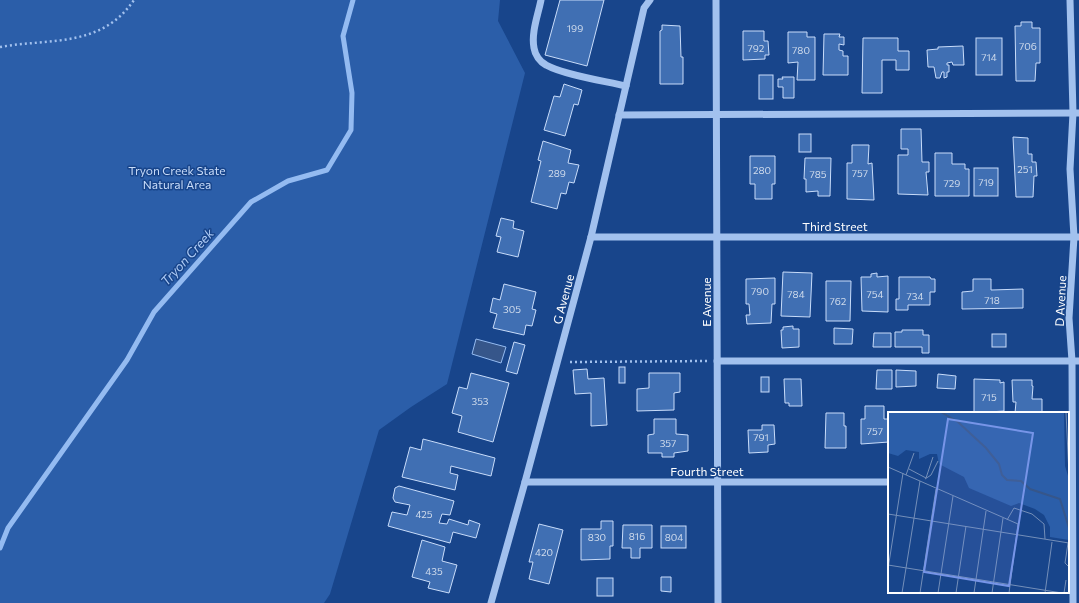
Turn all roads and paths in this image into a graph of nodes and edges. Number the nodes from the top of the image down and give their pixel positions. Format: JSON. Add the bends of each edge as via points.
{"nodes":[{"id":1,"x":134,"y":0,"type":"edge"},
{"id":2,"x":541,"y":0,"type":"edge"},
{"id":3,"x":650,"y":0,"type":"edge"},
{"id":4,"x":716,"y":0,"type":"edge"},
{"id":5,"x":1070,"y":0,"type":"edge"},
{"id":6,"x":0,"y":47,"type":"edge"},
{"id":7,"x":626,"y":86,"type":"junction"},
{"id":8,"x":717,"y":114,"type":"junction"},
{"id":9,"x":1076,"y":114,"type":"edge"},
{"id":10,"x":619,"y":115,"type":"junction"},
{"id":11,"x":591,"y":237,"type":"junction"},
{"id":12,"x":717,"y":237,"type":"junction"},
{"id":13,"x":1076,"y":237,"type":"edge"},
{"id":14,"x":717,"y":361,"type":"junction"},
{"id":15,"x":1076,"y":361,"type":"edge"},
{"id":16,"x":558,"y":362,"type":"junction"},
{"id":17,"x":1074,"y":481,"type":"edge"},
{"id":18,"x":525,"y":482,"type":"junction"},
{"id":19,"x":718,"y":482,"type":"junction"},
{"id":20,"x":888,"y":482,"type":"edge"},
{"id":21,"x":491,"y":603,"type":"edge"},
{"id":22,"x":718,"y":603,"type":"edge"},
{"id":23,"x":1073,"y":603,"type":"edge"}],
"edges":[{"from":1,"to":6,"type":"path","via":[[118,20],[96,32],[72,39]]},
{"from":2,"to":7,"type":"street","via":[[534,39],[534,48],[539,59],[545,65],[558,70]]},
{"from":3,"to":7,"type":"street","name":"G Avenue","via":[[644,8]]},
{"from":4,"to":8,"type":"street","name":"E Avenue"},
{"from":5,"to":9,"type":"street","name":"D Avenue"},
{"from":7,"to":10,"type":"street","name":"G Avenue"},
{"from":8,"to":9,"type":"street"},
{"from":8,"to":10,"type":"street"},
{"from":8,"to":12,"type":"street","name":"E Avenue"},
{"from":9,"to":13,"type":"street","name":"D Avenue","via":[[1070,169]]},
{"from":10,"to":11,"type":"street","name":"G Avenue"},
{"from":11,"to":12,"type":"street","name":"Third Street"},
{"from":11,"to":16,"type":"street","name":"G Avenue"},
{"from":12,"to":13,"type":"street","name":"Third Street"},
{"from":12,"to":14,"type":"street","name":"E Avenue"},
{"from":13,"to":15,"type":"street","name":"D Avenue","via":[[1069,318]]},
{"from":14,"to":15,"type":"street"},
{"from":14,"to":16,"type":"path"},
{"from":14,"to":19,"type":"street","name":"E Avenue"},
{"from":15,"to":17,"type":"street","name":"D Avenue"},
{"from":16,"to":18,"type":"street","name":"G Avenue"},
{"from":17,"to":23,"type":"street","name":"D Avenue"},
{"from":18,"to":19,"type":"street","name":"Fourth Street"},
{"from":18,"to":21,"type":"street","name":"G Avenue"},
{"from":19,"to":20,"type":"street","name":"Fourth Street"},
{"from":19,"to":22,"type":"street","name":"E Avenue"}]}
